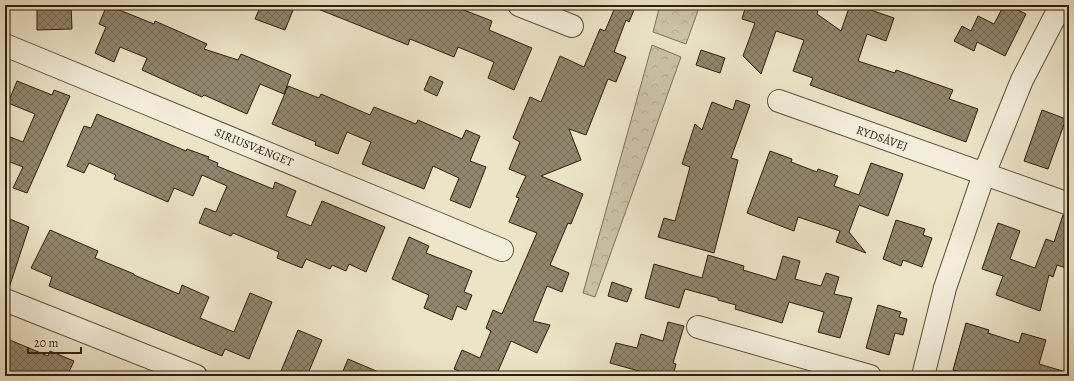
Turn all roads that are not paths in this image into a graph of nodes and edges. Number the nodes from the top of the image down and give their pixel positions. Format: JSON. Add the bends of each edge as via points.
{"nodes":[{"id":1,"x":519,"y":5,"type":"edge"},
{"id":2,"x":1061,"y":5,"type":"edge"},
{"id":3,"x":572,"y":26,"type":"dead end"},
{"id":4,"x":5,"y":45,"type":"edge"},
{"id":5,"x":779,"y":101,"type":"dead end"},
{"id":6,"x":984,"y":174,"type":"junction"},
{"id":7,"x":1069,"y":204,"type":"edge"},
{"id":8,"x":502,"y":250,"type":"dead end"},
{"id":9,"x":5,"y":300,"type":"edge"},
{"id":10,"x":698,"y":327,"type":"dead end"},
{"id":11,"x":196,"y":376,"type":"edge"},
{"id":12,"x":870,"y":376,"type":"edge"},
{"id":13,"x":923,"y":376,"type":"edge"}],
"edges":[{"from":1,"to":3,"type":"street"},
{"from":2,"to":6,"type":"street","via":[[1022,80]]},
{"from":4,"to":8,"type":"street","name":"SIRIUSVÆNGET"},
{"from":5,"to":6,"type":"street","name":"RYDSÅVEJ"},
{"from":6,"to":7,"type":"street","name":"RYDSÅVEJ"},
{"from":6,"to":13,"type":"street","via":[[945,288]]},
{"from":9,"to":11,"type":"street"},
{"from":10,"to":12,"type":"street"}]}
